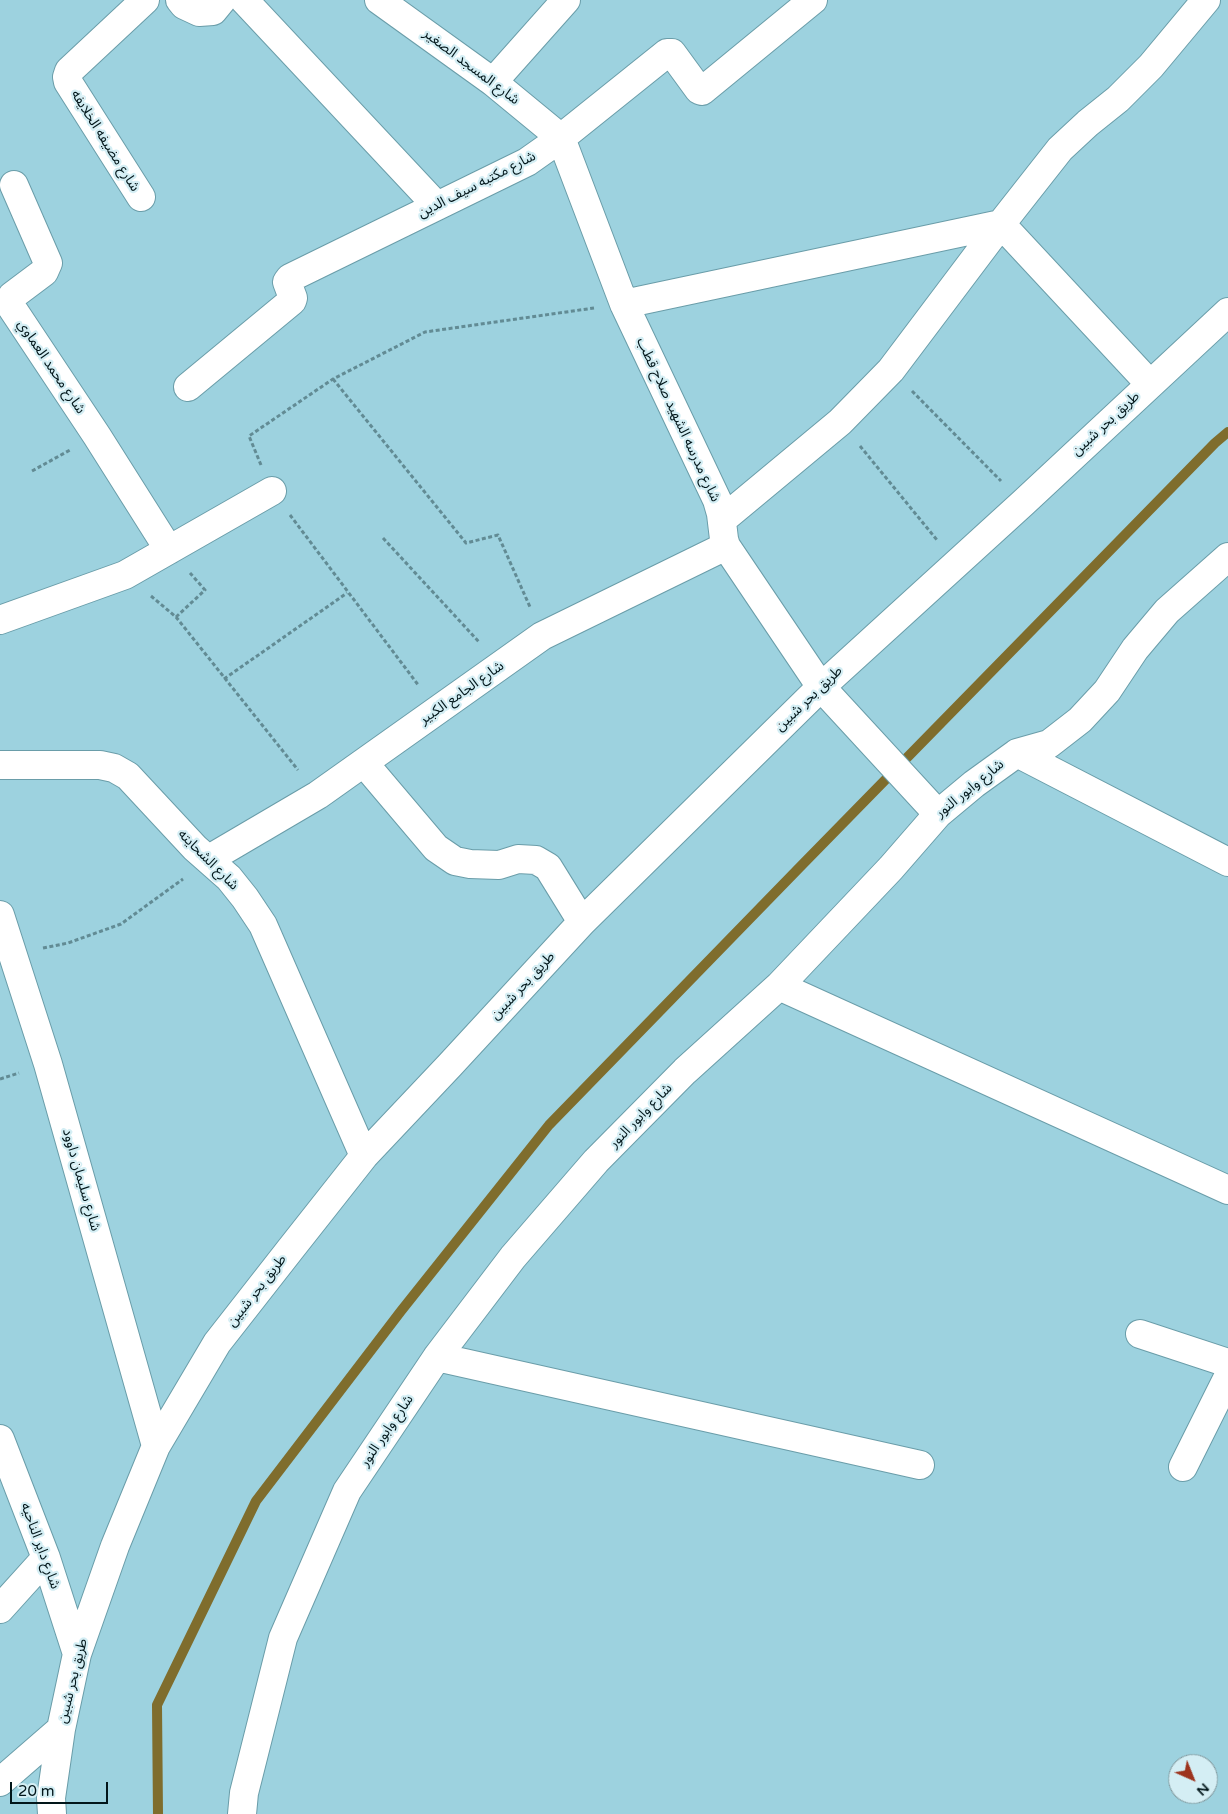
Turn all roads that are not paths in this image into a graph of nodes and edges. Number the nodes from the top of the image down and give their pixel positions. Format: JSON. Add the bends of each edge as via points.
{"nodes":[{"id":1,"x":145,"y":0,"type":"edge"},
{"id":2,"x":180,"y":0,"type":"edge"},
{"id":3,"x":222,"y":0,"type":"edge"},
{"id":4,"x":244,"y":0,"type":"edge"},
{"id":5,"x":379,"y":0,"type":"edge"},
{"id":6,"x":566,"y":0,"type":"edge"},
{"id":7,"x":813,"y":0,"type":"edge"},
{"id":8,"x":1206,"y":0,"type":"edge"},
{"id":9,"x":493,"y":82,"type":"junction"},
{"id":10,"x":561,"y":138,"type":"junction"},
{"id":11,"x":14,"y":185,"type":"dead end"},
{"id":12,"x":141,"y":197,"type":"dead end"},
{"id":13,"x":437,"y":206,"type":"junction"},
{"id":14,"x":1001,"y":224,"type":"junction"},
{"id":15,"x":624,"y":304,"type":"junction"},
{"id":16,"x":1228,"y":312,"type":"edge"},
{"id":17,"x":1150,"y":383,"type":"junction"},
{"id":18,"x":188,"y":387,"type":"dead end"},
{"id":19,"x":272,"y":491,"type":"road end"},
{"id":20,"x":724,"y":533,"type":"junction"},
{"id":21,"x":169,"y":550,"type":"junction"},
{"id":22,"x":1228,"y":557,"type":"edge"},
{"id":23,"x":0,"y":620,"type":"edge"},
{"id":24,"x":821,"y":687,"type":"junction"},
{"id":25,"x":1017,"y":753,"type":"junction"},
{"id":26,"x":364,"y":763,"type":"junction"},
{"id":27,"x":0,"y":765,"type":"edge"},
{"id":28,"x":938,"y":814,"type":"junction"},
{"id":29,"x":209,"y":859,"type":"junction"},
{"id":30,"x":1228,"y":862,"type":"edge"},
{"id":31,"x":0,"y":915,"type":"edge"},
{"id":32,"x":582,"y":922,"type":"junction"},
{"id":33,"x":779,"y":986,"type":"junction"},
{"id":34,"x":364,"y":1156,"type":"junction"},
{"id":35,"x":1228,"y":1190,"type":"edge"},
{"id":36,"x":1140,"y":1334,"type":"dead end"},
{"id":37,"x":436,"y":1357,"type":"junction"},
{"id":38,"x":1228,"y":1362,"type":"edge"},
{"id":39,"x":1228,"y":1377,"type":"edge"},
{"id":40,"x":0,"y":1439,"type":"edge"},
{"id":41,"x":156,"y":1446,"type":"junction"},
{"id":42,"x":920,"y":1465,"type":"dead end"},
{"id":43,"x":1183,"y":1467,"type":"dead end"},
{"id":44,"x":46,"y":1558,"type":"junction"},
{"id":45,"x":0,"y":1609,"type":"edge"},
{"id":46,"x":77,"y":1654,"type":"junction"},
{"id":47,"x":61,"y":1729,"type":"junction"},
{"id":48,"x":0,"y":1782,"type":"edge"},
{"id":49,"x":52,"y":1814,"type":"edge"},
{"id":50,"x":242,"y":1814,"type":"edge"}],
"edges":[{"from":1,"to":12,"type":"street","name":"شارع مضيفه الخلايفه","via":[[69,71],[67,77]]},
{"from":2,"to":3,"type":"street","via":[[199,12],[213,11]]},
{"from":4,"to":13,"type":"street"},
{"from":5,"to":9,"type":"street","name":"شارع المسجد الصغير"},
{"from":6,"to":9,"type":"street"},
{"from":7,"to":10,"type":"street","name":"شارع مكتبه سيف الدين","via":[[702,90],[668,52]]},
{"from":8,"to":14,"type":"street","name":"شارع الجامع الكبير","via":[[1151,66],[1060,149]]},
{"from":9,"to":10,"type":"street","name":"شارع المسجد الصغير"},
{"from":10,"to":13,"type":"street","name":"شارع مكتبه سيف الدين","via":[[527,162]]},
{"from":10,"to":15,"type":"street","name":"شارع مدرسه الشهيد صلاح قطب"},
{"from":11,"to":21,"type":"street","name":"شارع محمد العماوي","via":[[48,263],[44,272],[12,296],[12,308]]},
{"from":13,"to":18,"type":"street","name":"شارع مكتبه سيف الدين","via":[[290,278],[287,282],[292,301]]},
{"from":14,"to":15,"type":"street"},
{"from":14,"to":17,"type":"street"},
{"from":14,"to":20,"type":"street","name":"شارع الجامع الكبير","via":[[891,370]]},
{"from":15,"to":20,"type":"street","name":"شارع مدرسه الشهيد صلاح قطب","via":[[717,500]]},
{"from":16,"to":17,"type":"street","name":"طريق بحر شبين"},
{"from":17,"to":24,"type":"street","name":"طريق بحر شبين"},
{"from":19,"to":21,"type":"street"},
{"from":20,"to":24,"type":"street","name":"شارع مدرسه الشهيد صلاح قطب"},
{"from":20,"to":26,"type":"street","name":"شارع الجامع الكبير","via":[[542,636]]},
{"from":21,"to":23,"type":"street","via":[[125,575]]},
{"from":22,"to":25,"type":"street","name":"شارع وابور النور","via":[[1167,611],[1135,648],[1107,691],[1080,720],[1048,744]]},
{"from":24,"to":28,"type":"street","name":"شارع مدرسه الشهيد صلاح قطب"},
{"from":24,"to":32,"type":"street","name":"طريق بحر شبين"},
{"from":25,"to":28,"type":"street","name":"شارع وابور النور"},
{"from":25,"to":30,"type":"street"},
{"from":26,"to":29,"type":"street","name":"شارع الجامع الكبير","via":[[318,795]]},
{"from":26,"to":32,"type":"street","via":[[436,848],[455,861],[470,864],[499,865],[518,859],[536,860],[548,867]]},
{"from":27,"to":29,"type":"street","name":"شارع الشحايته","via":[[100,765],[114,768],[128,776]]},
{"from":28,"to":33,"type":"street","name":"شارع وابور النور","via":[[892,868]]},
{"from":29,"to":34,"type":"street","name":"شارع الشحايته","via":[[229,878],[263,925]]},
{"from":31,"to":41,"type":"street","name":"شارع سليمان داوود","via":[[48,1064]]},
{"from":32,"to":34,"type":"street","name":"طريق بحر شبين"},
{"from":33,"to":35,"type":"street"},
{"from":33,"to":37,"type":"street","name":"شارع وابور النور","via":[[685,1071],[596,1162],[513,1257]]},
{"from":34,"to":41,"type":"street","name":"طريق بحر شبين","via":[[217,1343]]},
{"from":36,"to":38,"type":"street"},
{"from":37,"to":42,"type":"street"},
{"from":37,"to":50,"type":"street","name":"شارع وابور النور","via":[[347,1491],[283,1638],[244,1793]]},
{"from":39,"to":43,"type":"street"},
{"from":40,"to":44,"type":"street","name":"شارع داير الناحيه"},
{"from":41,"to":46,"type":"street","name":"طريق بحر شبين"},
{"from":44,"to":45,"type":"street"},
{"from":44,"to":46,"type":"street","name":"شارع داير الناحيه"},
{"from":46,"to":47,"type":"street","name":"طريق بحر شبين"},
{"from":47,"to":48,"type":"street"},
{"from":47,"to":49,"type":"street","name":"طريق بحر شبين"}]}
